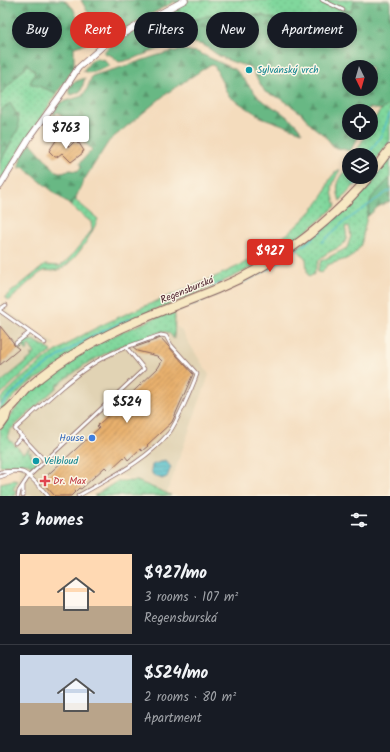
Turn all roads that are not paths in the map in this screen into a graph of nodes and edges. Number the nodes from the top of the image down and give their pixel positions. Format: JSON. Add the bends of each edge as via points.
{"nodes":[{"id":1,"x":185,"y":0,"type":"edge"},
{"id":2,"x":322,"y":0,"type":"edge"},
{"id":3,"x":343,"y":10,"type":"dead end"},
{"id":4,"x":390,"y":149,"type":"edge"},
{"id":5,"x":378,"y":165,"type":"edge"},
{"id":6,"x":362,"y":184,"type":"edge"},
{"id":7,"x":0,"y":186,"type":"edge"},
{"id":8,"x":6,"y":304,"type":"dead end"},
{"id":9,"x":0,"y":310,"type":"edge"},
{"id":10,"x":30,"y":333,"type":"junction"},
{"id":11,"x":16,"y":343,"type":"dead end"},
{"id":12,"x":45,"y":344,"type":"dead end"},
{"id":13,"x":126,"y":348,"type":"junction"},
{"id":14,"x":3,"y":413,"type":"edge"},
{"id":15,"x":0,"y":426,"type":"edge"},
{"id":16,"x":22,"y":436,"type":"junction"},
{"id":17,"x":15,"y":443,"type":"dead end"},
{"id":18,"x":45,"y":461,"type":"junction"},
{"id":19,"x":0,"y":472,"type":"edge"},
{"id":20,"x":14,"y":472,"type":"junction"},
{"id":21,"x":29,"y":476,"type":"junction"},
{"id":22,"x":0,"y":477,"type":"edge"},
{"id":23,"x":23,"y":484,"type":"junction"},
{"id":24,"x":18,"y":496,"type":"edge"},
{"id":25,"x":22,"y":496,"type":"edge"},
{"id":26,"x":48,"y":496,"type":"edge"},
{"id":27,"x":78,"y":496,"type":"edge"}],
"edges":[{"from":1,"to":7,"type":"street","via":[[104,45],[78,68]]},
{"from":2,"to":3,"type":"lane"},
{"from":4,"to":5,"type":"main road"},
{"from":6,"to":14,"type":"main road","name":"Regensburská","via":[[330,217],[279,256],[233,281],[88,345],[45,374]]},
{"from":8,"to":9,"type":"lane"},
{"from":9,"to":10,"type":"lane"},
{"from":10,"to":11,"type":"lane"},
{"from":10,"to":12,"type":"lane"},
{"from":13,"to":16,"type":"lane","via":[[90,365],[66,384],[16,429]]},
{"from":13,"to":18,"type":"lane","via":[[144,369]]},
{"from":13,"to":27,"type":"lane","via":[[164,335],[197,375],[175,422],[161,441],[138,461]]},
{"from":14,"to":15,"type":"main road","name":"Regensburská","via":[[5,418]]},
{"from":16,"to":17,"type":"lane"},
{"from":16,"to":18,"type":"lane"},
{"from":18,"to":21,"type":"lane"},
{"from":19,"to":20,"type":"lane"},
{"from":20,"to":21,"type":"lane"},
{"from":20,"to":22,"type":"lane"},
{"from":21,"to":23,"type":"lane"},
{"from":21,"to":26,"type":"lane"},
{"from":23,"to":24,"type":"lane"},
{"from":23,"to":25,"type":"lane"}]}
